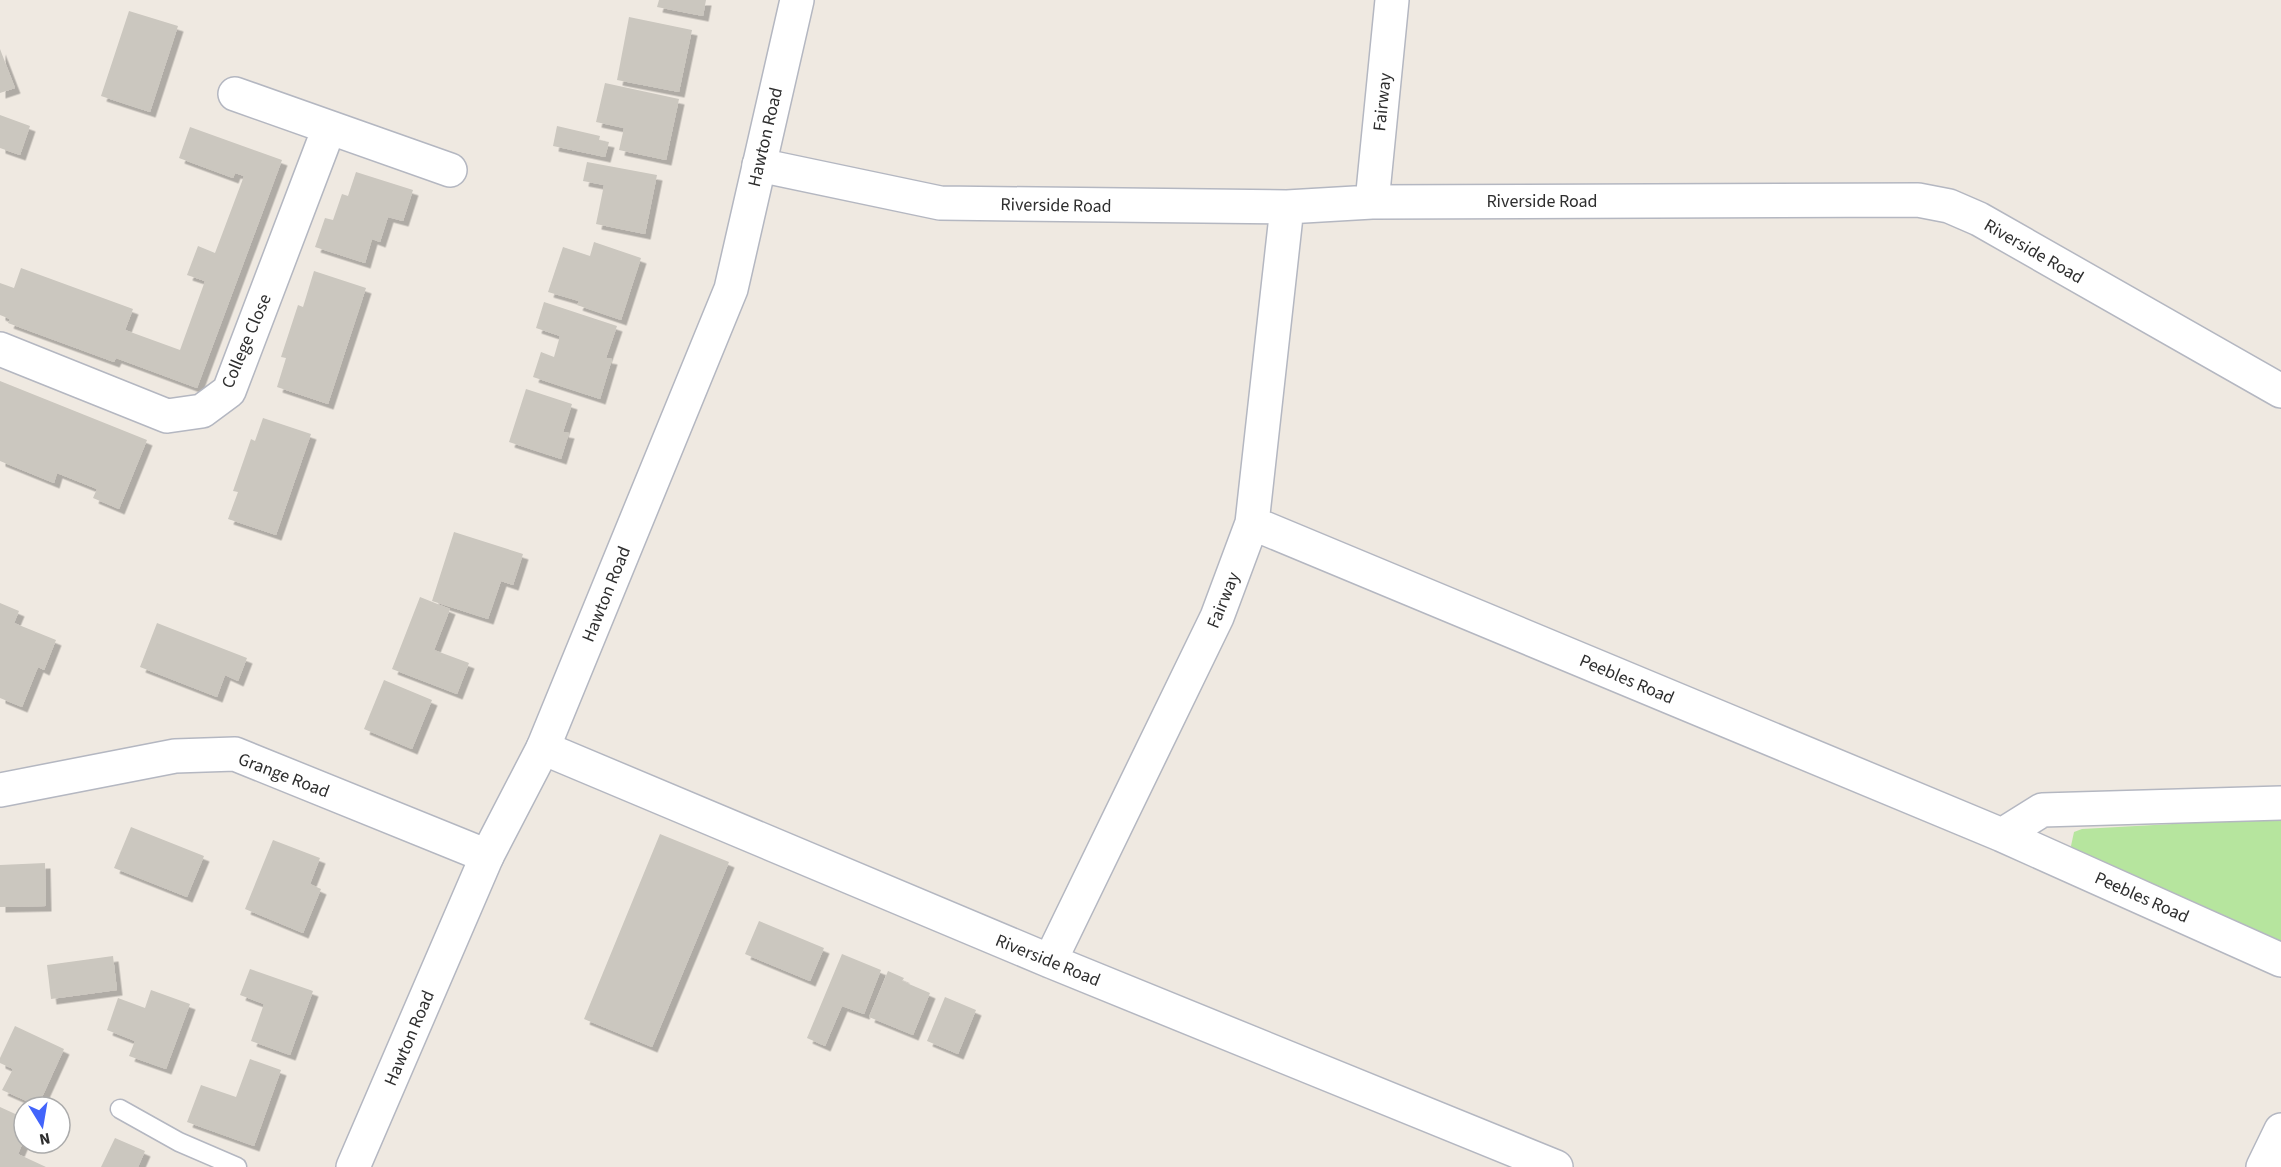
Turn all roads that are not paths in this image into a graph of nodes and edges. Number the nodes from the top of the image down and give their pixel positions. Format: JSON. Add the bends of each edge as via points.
{"nodes":[{"id":1,"x":796,"y":0,"type":"edge"},
{"id":2,"x":1389,"y":0,"type":"edge"},
{"id":3,"x":235,"y":94,"type":"dead end"},
{"id":4,"x":329,"y":128,"type":"junction"},
{"id":5,"x":759,"y":165,"type":"junction"},
{"id":6,"x":450,"y":170,"type":"dead end"},
{"id":7,"x":1372,"y":202,"type":"junction"},
{"id":8,"x":1287,"y":207,"type":"junction"},
{"id":9,"x":0,"y":349,"type":"edge"},
{"id":10,"x":2281,"y":391,"type":"edge"},
{"id":11,"x":1252,"y":523,"type":"junction"},
{"id":12,"x":543,"y":748,"type":"junction"},
{"id":13,"x":0,"y":790,"type":"edge"},
{"id":14,"x":2281,"y":803,"type":"edge"},
{"id":15,"x":2002,"y":835,"type":"junction"},
{"id":16,"x":487,"y":856,"type":"junction"},
{"id":17,"x":2281,"y":960,"type":"edge"},
{"id":18,"x":1050,"y":961,"type":"junction"},
{"id":19,"x":120,"y":1109,"type":"dead end"},
{"id":20,"x":2281,"y":1130,"type":"edge"},
{"id":21,"x":237,"y":1167,"type":"edge"},
{"id":22,"x":354,"y":1167,"type":"edge"},
{"id":23,"x":1556,"y":1167,"type":"edge"},
{"id":24,"x":2263,"y":1167,"type":"edge"}],
"edges":[{"from":1,"to":5,"type":"street","name":"Hawton Road"},
{"from":2,"to":7,"type":"street","name":"Fairway"},
{"from":3,"to":4,"type":"street"},
{"from":4,"to":6,"type":"street"},
{"from":4,"to":9,"type":"street","name":"College Close","via":[[229,391],[202,411],[167,416]]},
{"from":5,"to":8,"type":"street","name":"Riverside Road","via":[[940,203]]},
{"from":5,"to":12,"type":"street","name":"Hawton Road","via":[[731,289]]},
{"from":7,"to":8,"type":"street","name":"Riverside Road"},
{"from":7,"to":10,"type":"street","name":"Riverside Road","via":[[1859,199],[1918,200],[1949,206],[1979,219]]},
{"from":8,"to":11,"type":"street","name":"Fairway"},
{"from":11,"to":15,"type":"street","name":"Peebles Road"},
{"from":11,"to":18,"type":"street","name":"Fairway","via":[[1217,617]]},
{"from":12,"to":16,"type":"street","name":"Hawton Road"},
{"from":12,"to":18,"type":"street","name":"Riverside Road"},
{"from":13,"to":16,"type":"street","name":"Grange Road","via":[[175,756],[235,754]]},
{"from":14,"to":15,"type":"street","via":[[2042,810]]},
{"from":15,"to":17,"type":"street","name":"Peebles Road"},
{"from":16,"to":22,"type":"street","name":"Hawton Road"},
{"from":18,"to":23,"type":"street","name":"Riverside Road"},
{"from":19,"to":21,"type":"lane","via":[[179,1142]]},
{"from":20,"to":24,"type":"street"}]}
